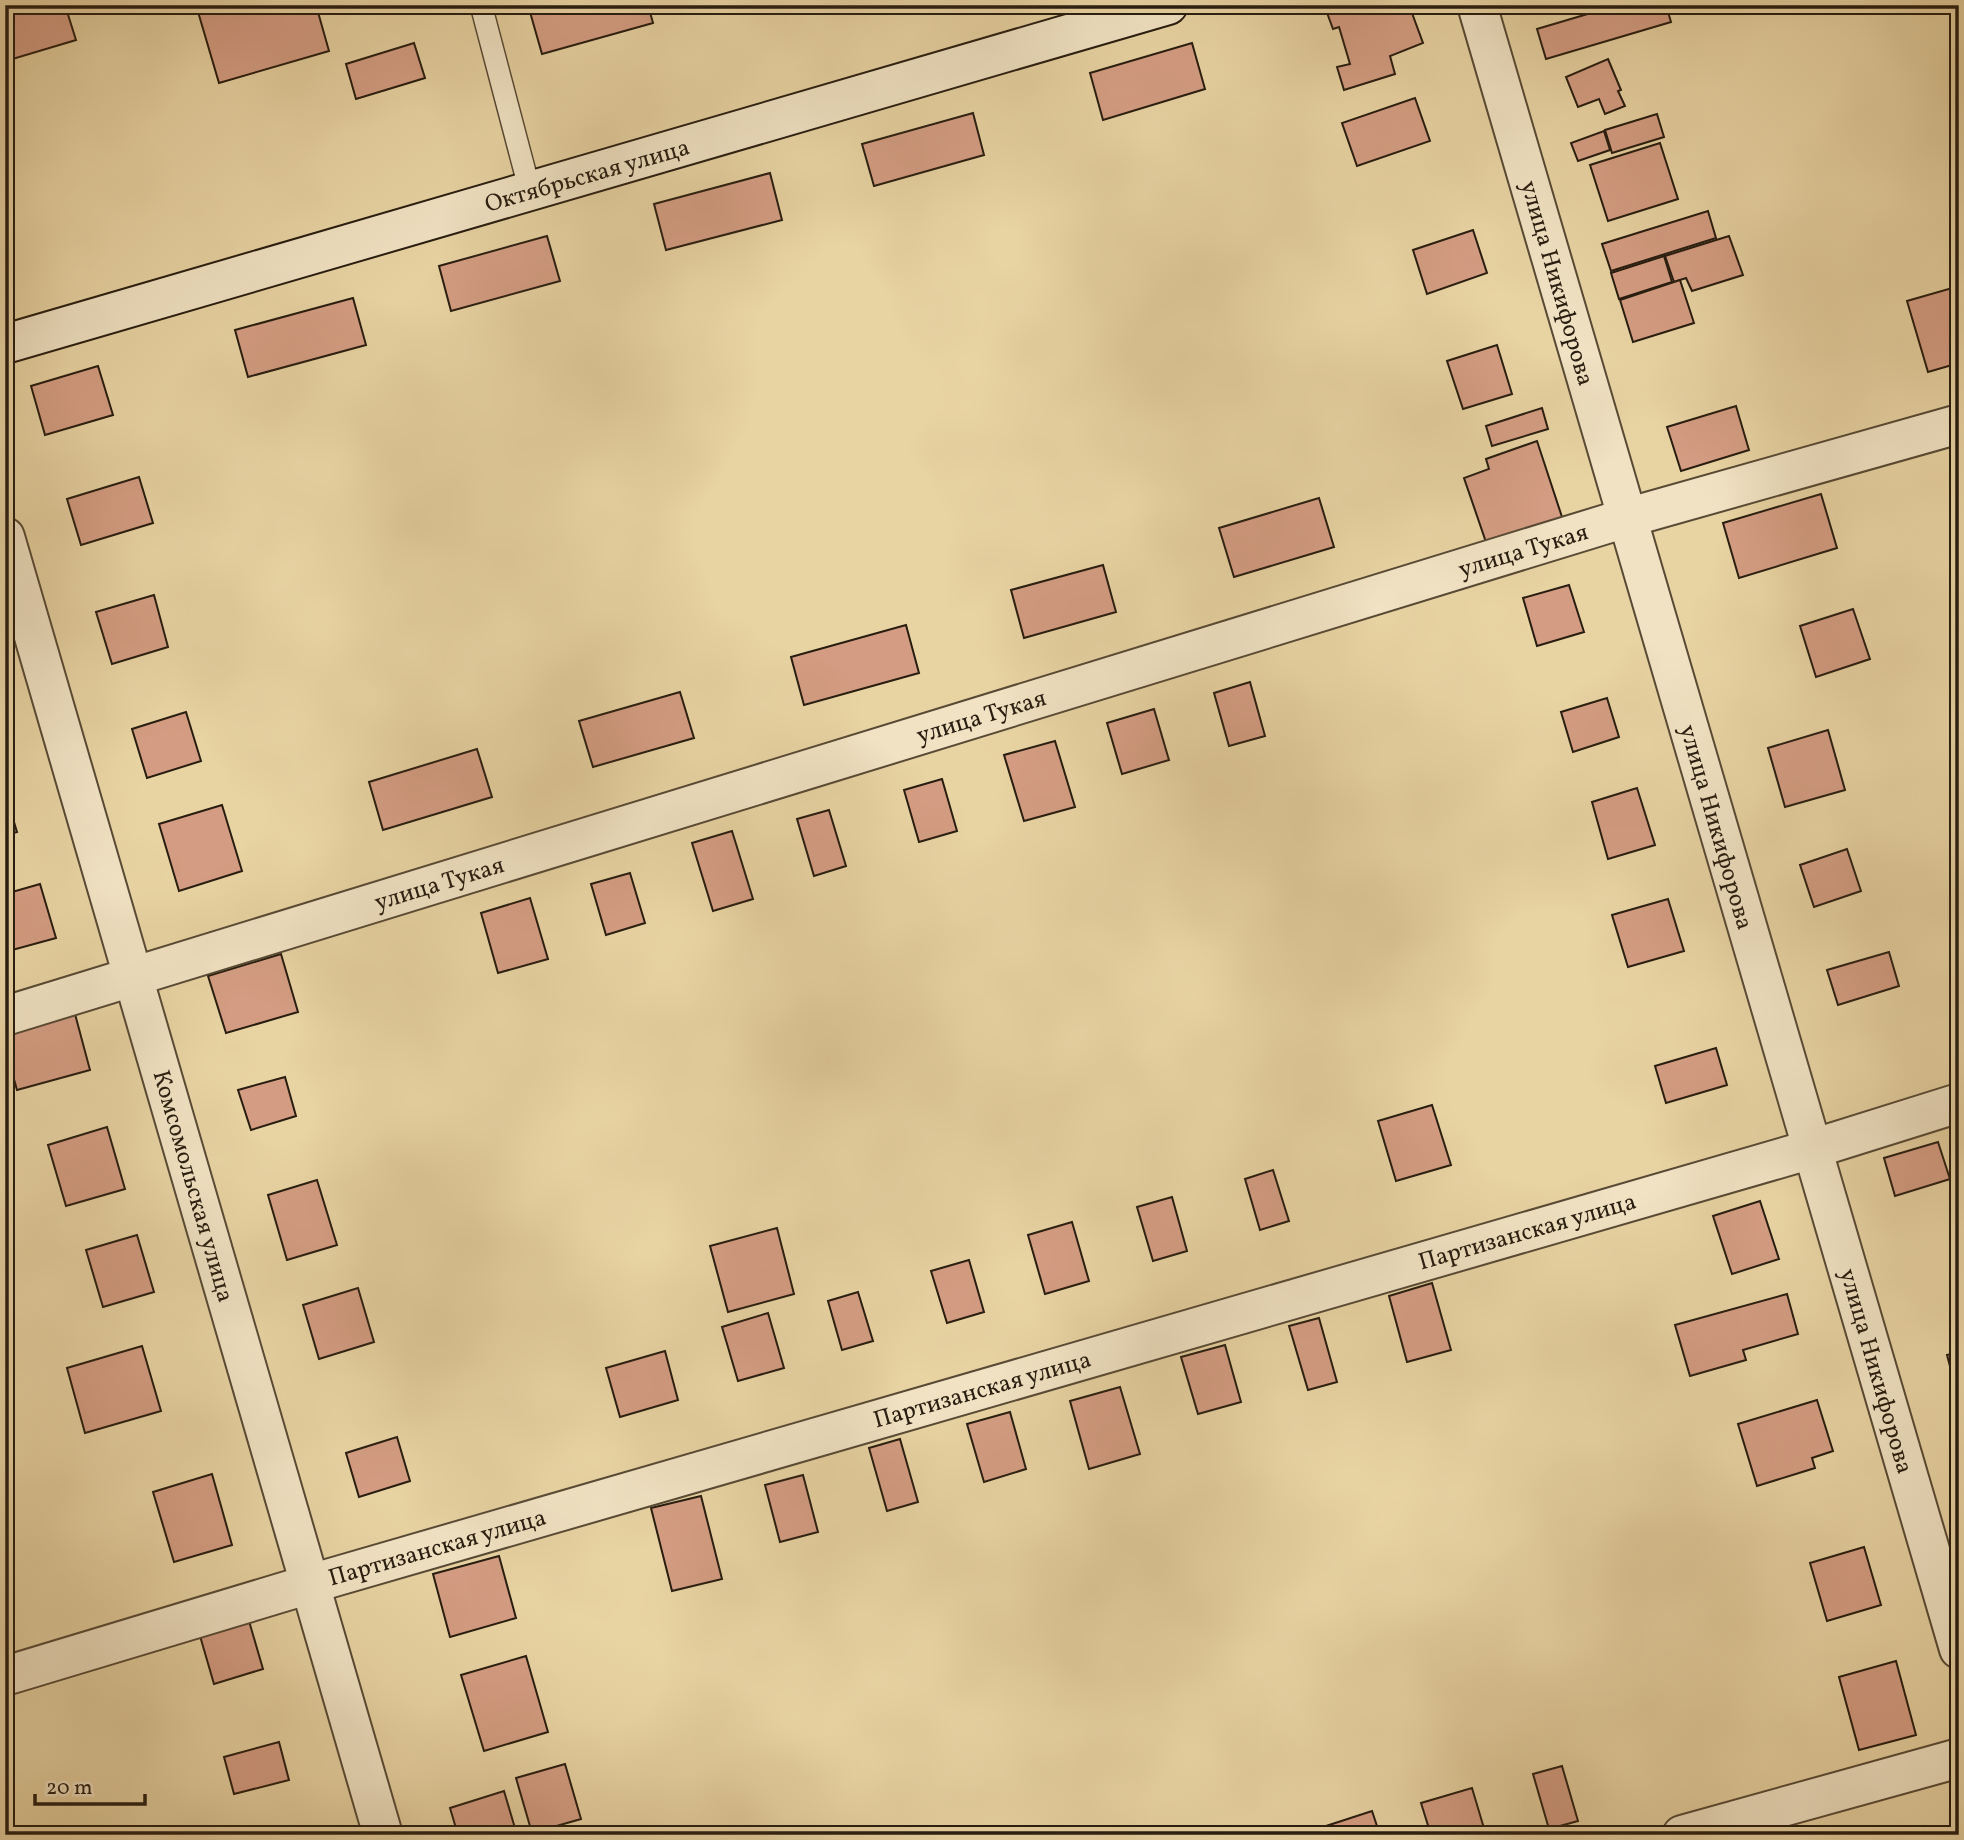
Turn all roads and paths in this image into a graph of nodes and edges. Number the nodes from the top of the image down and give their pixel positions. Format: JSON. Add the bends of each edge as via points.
{"nodes":[{"id":1,"x":481,"y":5,"type":"edge"},
{"id":2,"x":1168,"y":5,"type":"edge"},
{"id":3,"x":1477,"y":5,"type":"edge"},
{"id":4,"x":530,"y":191,"type":"junction"},
{"id":5,"x":5,"y":344,"type":"edge"},
{"id":6,"x":1959,"y":424,"type":"edge"},
{"id":7,"x":1626,"y":518,"type":"junction"},
{"id":8,"x":5,"y":537,"type":"edge"},
{"id":9,"x":133,"y":976,"type":"junction"},
{"id":10,"x":5,"y":1016,"type":"edge"},
{"id":11,"x":1959,"y":1103,"type":"edge"},
{"id":12,"x":1812,"y":1149,"type":"junction"},
{"id":13,"x":310,"y":1584,"type":"junction"},
{"id":14,"x":1959,"y":1648,"type":"edge"},
{"id":15,"x":5,"y":1676,"type":"edge"},
{"id":16,"x":1959,"y":1758,"type":"edge"},
{"id":17,"x":383,"y":1835,"type":"edge"},
{"id":18,"x":1682,"y":1835,"type":"edge"}],
"edges":[{"from":1,"to":4,"type":"lane"},
{"from":2,"to":4,"type":"street","name":"Октябрьская улица"},
{"from":3,"to":7,"type":"street","name":"улица Никифорова"},
{"from":4,"to":5,"type":"street","name":"Октябрьская улица"},
{"from":6,"to":7,"type":"street","name":"улица Тукая"},
{"from":7,"to":9,"type":"street","name":"улица Тукая"},
{"from":7,"to":12,"type":"street","name":"улица Никифорова"},
{"from":8,"to":9,"type":"street","name":"Комсомольская улица"},
{"from":9,"to":10,"type":"street","name":"улица Тукая"},
{"from":9,"to":13,"type":"street","name":"Комсомольская улица"},
{"from":11,"to":12,"type":"street","name":"Партизанская улица"},
{"from":12,"to":13,"type":"street","name":"Партизанская улица"},
{"from":12,"to":14,"type":"street","name":"улица Никифорова"},
{"from":13,"to":15,"type":"street","name":"Партизанская улица"},
{"from":13,"to":17,"type":"street","name":"Комсомольская улица"},
{"from":16,"to":18,"type":"street"}]}
